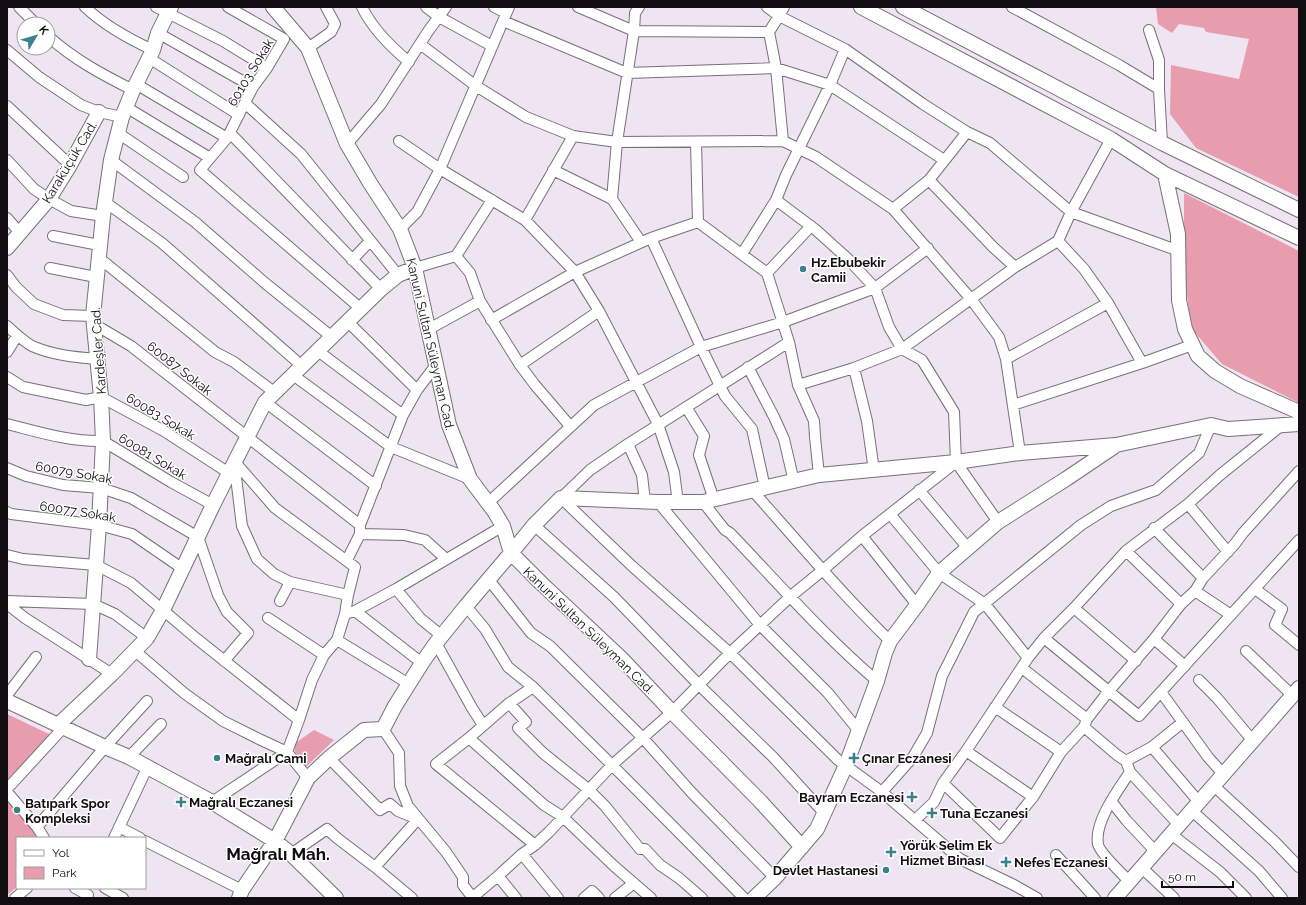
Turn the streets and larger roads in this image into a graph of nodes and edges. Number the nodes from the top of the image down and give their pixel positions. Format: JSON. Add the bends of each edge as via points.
{"nodes":[{"id":1,"x":19,"y":7,"type":"edge"},
{"id":2,"x":85,"y":7,"type":"edge"},
{"id":3,"x":228,"y":7,"type":"edge"},
{"id":4,"x":273,"y":7,"type":"edge"},
{"id":5,"x":326,"y":7,"type":"edge"},
{"id":6,"x":362,"y":7,"type":"edge"},
{"id":7,"x":426,"y":7,"type":"edge"},
{"id":8,"x":446,"y":7,"type":"edge"},
{"id":9,"x":494,"y":7,"type":"edge"},
{"id":10,"x":578,"y":7,"type":"edge"},
{"id":11,"x":639,"y":7,"type":"edge"},
{"id":12,"x":766,"y":7,"type":"edge"},
{"id":13,"x":861,"y":7,"type":"edge"},
{"id":14,"x":903,"y":7,"type":"edge"},
{"id":15,"x":1012,"y":7,"type":"edge"},
{"id":16,"x":165,"y":9,"type":"edge"},
{"id":17,"x":782,"y":12,"type":"edge"},
{"id":18,"x":506,"y":14,"type":"edge"},
{"id":19,"x":28,"y":16,"type":"edge"},
{"id":20,"x":439,"y":17,"type":"junction"},
{"id":21,"x":1149,"y":30,"type":"dead end"},
{"id":22,"x":634,"y":31,"type":"junction"},
{"id":23,"x":769,"y":32,"type":"junction"},
{"id":24,"x":158,"y":33,"type":"junction"},
{"id":25,"x":288,"y":34,"type":"junction"},
{"id":26,"x":56,"y":44,"type":"edge"},
{"id":27,"x":420,"y":44,"type":"junction"},
{"id":28,"x":492,"y":46,"type":"junction"},
{"id":29,"x":308,"y":48,"type":"junction"},
{"id":30,"x":7,"y":50,"type":"edge"},
{"id":31,"x":845,"y":50,"type":"junction"},
{"id":32,"x":151,"y":54,"type":"junction"},
{"id":33,"x":409,"y":62,"type":"junction"},
{"id":34,"x":267,"y":68,"type":"junction"},
{"id":35,"x":776,"y":68,"type":"junction"},
{"id":36,"x":627,"y":73,"type":"junction"},
{"id":37,"x":830,"y":85,"type":"junction"},
{"id":38,"x":476,"y":86,"type":"junction"},
{"id":39,"x":135,"y":87,"type":"junction"},
{"id":40,"x":253,"y":87,"type":"junction"},
{"id":41,"x":1160,"y":89,"type":"junction"},
{"id":42,"x":244,"y":103,"type":"junction"},
{"id":43,"x":7,"y":106,"type":"edge"},
{"id":44,"x":99,"y":112,"type":"junction"},
{"id":45,"x":124,"y":112,"type":"junction"},
{"id":46,"x":239,"y":115,"type":"junction"},
{"id":47,"x":966,"y":132,"type":"junction"},
{"id":48,"x":118,"y":133,"type":"junction"},
{"id":49,"x":229,"y":136,"type":"junction"},
{"id":50,"x":573,"y":136,"type":"junction"},
{"id":51,"x":1111,"y":139,"type":"junction"},
{"id":52,"x":399,"y":141,"type":"dead end"},
{"id":53,"x":783,"y":141,"type":"junction"},
{"id":54,"x":617,"y":142,"type":"junction"},
{"id":55,"x":696,"y":142,"type":"junction"},
{"id":56,"x":1162,"y":143,"type":"junction"},
{"id":57,"x":348,"y":144,"type":"junction"},
{"id":58,"x":799,"y":148,"type":"junction"},
{"id":59,"x":210,"y":158,"type":"junction"},
{"id":60,"x":7,"y":160,"type":"edge"},
{"id":61,"x":111,"y":160,"type":"junction"},
{"id":62,"x":944,"y":160,"type":"junction"},
{"id":63,"x":70,"y":165,"type":"junction"},
{"id":64,"x":440,"y":169,"type":"junction"},
{"id":65,"x":553,"y":170,"type":"junction"},
{"id":66,"x":1165,"y":174,"type":"junction"},
{"id":67,"x":183,"y":177,"type":"dead end"},
{"id":68,"x":929,"y":180,"type":"junction"},
{"id":69,"x":49,"y":199,"type":"junction"},
{"id":70,"x":612,"y":199,"type":"junction"},
{"id":71,"x":492,"y":200,"type":"junction"},
{"id":72,"x":776,"y":200,"type":"junction"},
{"id":73,"x":104,"y":209,"type":"junction"},
{"id":74,"x":893,"y":209,"type":"junction"},
{"id":75,"x":1299,"y":210,"type":"edge"},
{"id":76,"x":1071,"y":212,"type":"junction"},
{"id":77,"x":7,"y":218,"type":"edge"},
{"id":78,"x":525,"y":220,"type":"junction"},
{"id":79,"x":698,"y":222,"type":"junction"},
{"id":80,"x":810,"y":226,"type":"junction"},
{"id":81,"x":400,"y":229,"type":"junction"},
{"id":82,"x":21,"y":234,"type":"junction"},
{"id":83,"x":53,"y":236,"type":"dead end"},
{"id":84,"x":1299,"y":238,"type":"edge"},
{"id":85,"x":646,"y":240,"type":"junction"},
{"id":86,"x":370,"y":241,"type":"junction"},
{"id":87,"x":1058,"y":241,"type":"junction"},
{"id":88,"x":7,"y":248,"type":"edge"},
{"id":89,"x":928,"y":248,"type":"junction"},
{"id":90,"x":99,"y":251,"type":"junction"},
{"id":91,"x":1178,"y":251,"type":"junction"},
{"id":92,"x":742,"y":254,"type":"junction"},
{"id":93,"x":456,"y":256,"type":"junction"},
{"id":94,"x":352,"y":260,"type":"junction"},
{"id":95,"x":1015,"y":267,"type":"junction"},
{"id":96,"x":50,"y":268,"type":"dead end"},
{"id":97,"x":415,"y":268,"type":"junction"},
{"id":98,"x":575,"y":272,"type":"junction"},
{"id":99,"x":767,"y":273,"type":"junction"},
{"id":100,"x":7,"y":275,"type":"edge"},
{"id":101,"x":398,"y":275,"type":"junction"},
{"id":102,"x":96,"y":276,"type":"junction"},
{"id":103,"x":875,"y":288,"type":"junction"},
{"id":104,"x":381,"y":289,"type":"junction"},
{"id":105,"x":971,"y":299,"type":"junction"},
{"id":106,"x":480,"y":301,"type":"junction"},
{"id":107,"x":1108,"y":303,"type":"junction"},
{"id":108,"x":360,"y":308,"type":"junction"},
{"id":109,"x":599,"y":311,"type":"junction"},
{"id":110,"x":94,"y":320,"type":"junction"},
{"id":111,"x":491,"y":320,"type":"junction"},
{"id":112,"x":347,"y":321,"type":"junction"},
{"id":113,"x":783,"y":322,"type":"junction"},
{"id":114,"x":7,"y":326,"type":"edge"},
{"id":115,"x":429,"y":329,"type":"junction"},
{"id":116,"x":17,"y":336,"type":"junction"},
{"id":117,"x":332,"y":337,"type":"junction"},
{"id":118,"x":788,"y":342,"type":"junction"},
{"id":119,"x":1192,"y":345,"type":"junction"},
{"id":120,"x":701,"y":347,"type":"junction"},
{"id":121,"x":902,"y":349,"type":"junction"},
{"id":122,"x":318,"y":351,"type":"junction"},
{"id":123,"x":7,"y":352,"type":"edge"},
{"id":124,"x":1006,"y":359,"type":"junction"},
{"id":125,"x":97,"y":360,"type":"junction"},
{"id":126,"x":1142,"y":363,"type":"junction"},
{"id":127,"x":436,"y":365,"type":"junction"},
{"id":128,"x":520,"y":365,"type":"junction"},
{"id":129,"x":748,"y":367,"type":"junction"},
{"id":130,"x":854,"y":368,"type":"junction"},
{"id":131,"x":298,"y":371,"type":"junction"},
{"id":132,"x":7,"y":377,"type":"edge"},
{"id":133,"x":637,"y":382,"type":"junction"},
{"id":134,"x":798,"y":385,"type":"junction"},
{"id":135,"x":720,"y":386,"type":"junction"},
{"id":136,"x":417,"y":390,"type":"junction"},
{"id":137,"x":101,"y":397,"type":"junction"},
{"id":138,"x":270,"y":398,"type":"junction"},
{"id":139,"x":1013,"y":405,"type":"junction"},
{"id":140,"x":686,"y":407,"type":"junction"},
{"id":141,"x":1299,"y":412,"type":"edge"},
{"id":142,"x":403,"y":415,"type":"junction"},
{"id":143,"x":7,"y":424,"type":"edge"},
{"id":144,"x":658,"y":424,"type":"junction"},
{"id":145,"x":1299,"y":424,"type":"edge"},
{"id":146,"x":1211,"y":425,"type":"junction"},
{"id":147,"x":1282,"y":425,"type":"junction"},
{"id":148,"x":570,"y":426,"type":"junction"},
{"id":149,"x":248,"y":436,"type":"junction"},
{"id":150,"x":103,"y":441,"type":"junction"},
{"id":151,"x":628,"y":444,"type":"junction"},
{"id":152,"x":1116,"y":446,"type":"junction"},
{"id":153,"x":391,"y":447,"type":"junction"},
{"id":154,"x":1020,"y":453,"type":"junction"},
{"id":155,"x":956,"y":462,"type":"junction"},
{"id":156,"x":232,"y":467,"type":"junction"},
{"id":157,"x":7,"y":468,"type":"edge"},
{"id":158,"x":874,"y":470,"type":"junction"},
{"id":159,"x":1299,"y":471,"type":"edge"},
{"id":160,"x":819,"y":475,"type":"junction"},
{"id":161,"x":470,"y":479,"type":"junction"},
{"id":162,"x":794,"y":482,"type":"junction"},
{"id":163,"x":376,"y":486,"type":"junction"},
{"id":164,"x":101,"y":488,"type":"junction"},
{"id":165,"x":759,"y":490,"type":"junction"},
{"id":166,"x":919,"y":490,"type":"junction"},
{"id":167,"x":561,"y":498,"type":"junction"},
{"id":168,"x":708,"y":501,"type":"junction"},
{"id":169,"x":651,"y":502,"type":"junction"},
{"id":170,"x":488,"y":503,"type":"junction"},
{"id":171,"x":678,"y":503,"type":"junction"},
{"id":172,"x":1188,"y":504,"type":"junction"},
{"id":173,"x":213,"y":505,"type":"junction"},
{"id":174,"x":7,"y":512,"type":"edge"},
{"id":175,"x":890,"y":514,"type":"junction"},
{"id":176,"x":998,"y":522,"type":"junction"},
{"id":177,"x":99,"y":525,"type":"junction"},
{"id":178,"x":534,"y":525,"type":"junction"},
{"id":179,"x":503,"y":526,"type":"junction"},
{"id":180,"x":1154,"y":528,"type":"junction"},
{"id":181,"x":360,"y":529,"type":"junction"},
{"id":182,"x":862,"y":536,"type":"junction"},
{"id":183,"x":198,"y":537,"type":"junction"},
{"id":184,"x":1299,"y":540,"type":"edge"},
{"id":185,"x":967,"y":547,"type":"junction"},
{"id":186,"x":1126,"y":550,"type":"junction"},
{"id":187,"x":1228,"y":552,"type":"junction"},
{"id":188,"x":511,"y":553,"type":"junction"},
{"id":189,"x":7,"y":555,"type":"edge"},
{"id":190,"x":446,"y":559,"type":"junction"},
{"id":191,"x":347,"y":560,"type":"junction"},
{"id":192,"x":96,"y":565,"type":"junction"},
{"id":193,"x":183,"y":569,"type":"junction"},
{"id":194,"x":824,"y":570,"type":"junction"},
{"id":195,"x":938,"y":573,"type":"junction"},
{"id":196,"x":1203,"y":578,"type":"junction"},
{"id":197,"x":489,"y":580,"type":"junction"},
{"id":198,"x":290,"y":582,"type":"junction"},
{"id":199,"x":396,"y":589,"type":"junction"},
{"id":200,"x":1255,"y":589,"type":"junction"},
{"id":201,"x":1195,"y":591,"type":"junction"},
{"id":202,"x":348,"y":594,"type":"junction"},
{"id":203,"x":791,"y":596,"type":"junction"},
{"id":204,"x":7,"y":601,"type":"edge"},
{"id":205,"x":280,"y":601,"type":"dead end"},
{"id":206,"x":7,"y":604,"type":"edge"},
{"id":207,"x":93,"y":604,"type":"junction"},
{"id":208,"x":985,"y":604,"type":"junction"},
{"id":209,"x":1181,"y":604,"type":"junction"},
{"id":210,"x":918,"y":605,"type":"junction"},
{"id":211,"x":466,"y":606,"type":"junction"},
{"id":212,"x":1074,"y":608,"type":"junction"},
{"id":213,"x":164,"y":610,"type":"junction"},
{"id":214,"x":350,"y":613,"type":"junction"},
{"id":215,"x":1231,"y":615,"type":"junction"},
{"id":216,"x":268,"y":618,"type":"dead end"},
{"id":217,"x":760,"y":625,"type":"junction"},
{"id":218,"x":147,"y":638,"type":"junction"},
{"id":219,"x":1044,"y":638,"type":"junction"},
{"id":220,"x":1154,"y":639,"type":"junction"},
{"id":221,"x":337,"y":640,"type":"junction"},
{"id":222,"x":439,"y":640,"type":"junction"},
{"id":223,"x":890,"y":641,"type":"junction"},
{"id":224,"x":1299,"y":645,"type":"edge"},
{"id":225,"x":135,"y":651,"type":"junction"},
{"id":226,"x":1246,"y":651,"type":"dead end"},
{"id":227,"x":730,"y":653,"type":"junction"},
{"id":228,"x":324,"y":655,"type":"junction"},
{"id":229,"x":36,"y":657,"type":"dead end"},
{"id":230,"x":1028,"y":658,"type":"junction"},
{"id":231,"x":89,"y":659,"type":"junction"},
{"id":232,"x":224,"y":661,"type":"junction"},
{"id":233,"x":1136,"y":661,"type":"junction"},
{"id":234,"x":422,"y":663,"type":"junction"},
{"id":235,"x":1185,"y":666,"type":"junction"},
{"id":236,"x":1022,"y":668,"type":"junction"},
{"id":237,"x":112,"y":674,"type":"junction"},
{"id":238,"x":1199,"y":680,"type":"dead end"},
{"id":239,"x":877,"y":681,"type":"junction"},
{"id":240,"x":409,"y":684,"type":"junction"},
{"id":241,"x":698,"y":685,"type":"junction"},
{"id":242,"x":533,"y":687,"type":"junction"},
{"id":243,"x":1108,"y":692,"type":"junction"},
{"id":244,"x":1161,"y":692,"type":"junction"},
{"id":245,"x":1296,"y":692,"type":"edge"},
{"id":246,"x":7,"y":695,"type":"edge"},
{"id":247,"x":147,"y":700,"type":"dead end"},
{"id":248,"x":7,"y":701,"type":"edge"},
{"id":249,"x":509,"y":703,"type":"junction"},
{"id":250,"x":995,"y":707,"type":"junction"},
{"id":251,"x":672,"y":712,"type":"junction"},
{"id":252,"x":299,"y":720,"type":"junction"},
{"id":253,"x":1183,"y":722,"type":"junction"},
{"id":254,"x":1085,"y":723,"type":"junction"},
{"id":255,"x":161,"y":724,"type":"dead end"},
{"id":256,"x":483,"y":725,"type":"junction"},
{"id":257,"x":61,"y":727,"type":"junction"},
{"id":258,"x":383,"y":729,"type":"junction"},
{"id":259,"x":859,"y":730,"type":"junction"},
{"id":260,"x":642,"y":737,"type":"junction"},
{"id":261,"x":470,"y":738,"type":"junction"},
{"id":262,"x":1253,"y":740,"type":"junction"},
{"id":263,"x":105,"y":747,"type":"junction"},
{"id":264,"x":1152,"y":747,"type":"junction"},
{"id":265,"x":966,"y":751,"type":"junction"},
{"id":266,"x":287,"y":752,"type":"junction"},
{"id":267,"x":1061,"y":752,"type":"junction"},
{"id":268,"x":129,"y":757,"type":"junction"},
{"id":269,"x":330,"y":758,"type":"junction"},
{"id":270,"x":1126,"y":761,"type":"junction"},
{"id":271,"x":612,"y":765,"type":"junction"},
{"id":272,"x":846,"y":765,"type":"junction"},
{"id":273,"x":148,"y":766,"type":"junction"},
{"id":274,"x":1130,"y":772,"type":"junction"},
{"id":275,"x":1224,"y":775,"type":"junction"},
{"id":276,"x":308,"y":778,"type":"junction"},
{"id":277,"x":943,"y":784,"type":"junction"},
{"id":278,"x":1214,"y":786,"type":"junction"},
{"id":279,"x":7,"y":789,"type":"edge"},
{"id":280,"x":588,"y":789,"type":"junction"},
{"id":281,"x":7,"y":792,"type":"edge"},
{"id":282,"x":882,"y":792,"type":"junction"},
{"id":283,"x":1033,"y":797,"type":"junction"},
{"id":284,"x":1111,"y":801,"type":"junction"},
{"id":285,"x":212,"y":802,"type":"junction"},
{"id":286,"x":1195,"y":806,"type":"junction"},
{"id":287,"x":824,"y":813,"type":"junction"},
{"id":288,"x":563,"y":817,"type":"junction"},
{"id":289,"x":418,"y":819,"type":"junction"},
{"id":290,"x":915,"y":820,"type":"junction"},
{"id":291,"x":37,"y":827,"type":"junction"},
{"id":292,"x":119,"y":827,"type":"junction"},
{"id":293,"x":1175,"y":830,"type":"junction"},
{"id":294,"x":43,"y":837,"type":"edge"},
{"id":295,"x":114,"y":837,"type":"edge"},
{"id":296,"x":138,"y":837,"type":"edge"},
{"id":297,"x":275,"y":841,"type":"junction"},
{"id":298,"x":146,"y":842,"type":"edge"},
{"id":299,"x":535,"y":845,"type":"junction"},
{"id":300,"x":802,"y":847,"type":"junction"},
{"id":301,"x":1156,"y":851,"type":"junction"},
{"id":302,"x":292,"y":854,"type":"junction"},
{"id":303,"x":522,"y":854,"type":"junction"},
{"id":304,"x":1056,"y":855,"type":"dead end"},
{"id":305,"x":375,"y":867,"type":"junction"},
{"id":306,"x":1299,"y":867,"type":"edge"},
{"id":307,"x":1142,"y":868,"type":"junction"},
{"id":308,"x":498,"y":876,"type":"junction"},
{"id":309,"x":775,"y":878,"type":"junction"},
{"id":310,"x":1130,"y":882,"type":"junction"},
{"id":311,"x":634,"y":883,"type":"junction"},
{"id":312,"x":26,"y":889,"type":"edge"},
{"id":313,"x":77,"y":889,"type":"edge"},
{"id":314,"x":107,"y":889,"type":"edge"},
{"id":315,"x":88,"y":894,"type":"edge"},
{"id":316,"x":240,"y":894,"type":"edge"},
{"id":317,"x":15,"y":898,"type":"edge"},
{"id":318,"x":124,"y":898,"type":"edge"},
{"id":319,"x":336,"y":898,"type":"edge"},
{"id":320,"x":412,"y":898,"type":"edge"},
{"id":321,"x":473,"y":898,"type":"edge"},
{"id":322,"x":516,"y":898,"type":"edge"},
{"id":323,"x":558,"y":898,"type":"edge"},
{"id":324,"x":584,"y":898,"type":"edge"},
{"id":325,"x":599,"y":898,"type":"edge"},
{"id":326,"x":615,"y":898,"type":"edge"},
{"id":327,"x":652,"y":898,"type":"edge"},
{"id":328,"x":702,"y":898,"type":"edge"},
{"id":329,"x":744,"y":898,"type":"edge"},
{"id":330,"x":754,"y":898,"type":"edge"},
{"id":331,"x":1038,"y":898,"type":"edge"},
{"id":332,"x":1095,"y":898,"type":"edge"},
{"id":333,"x":1115,"y":898,"type":"edge"},
{"id":334,"x":1174,"y":898,"type":"edge"},
{"id":335,"x":1246,"y":898,"type":"edge"},
{"id":336,"x":1282,"y":898,"type":"edge"}],
"edges":[{"from":1,"to":19,"type":"street"},
{"from":2,"to":32,"type":"street"},
{"from":3,"to":25,"type":"street","name":"60103 Sokak"},
{"from":4,"to":25,"type":"street","name":"Kanuni Sultan Süleyman Cad."},
{"from":5,"to":29,"type":"street","via":[[335,24],[331,32]]},
{"from":6,"to":33,"type":"street","via":[[386,40]]},
{"from":7,"to":20,"type":"street"},
{"from":8,"to":20,"type":"street"},
{"from":9,"to":18,"type":"street"},
{"from":10,"to":22,"type":"street"},
{"from":11,"to":22,"type":"street","via":[[635,13]]},
{"from":12,"to":17,"type":"street"},
{"from":13,"to":51,"type":"street"},
{"from":14,"to":56,"type":"street"},
{"from":15,"to":41,"type":"street"},
{"from":16,"to":24,"type":"street","name":"Kardeşler Cad."},
{"from":16,"to":34,"type":"street"},
{"from":17,"to":23,"type":"street"},
{"from":17,"to":31,"type":"street"},
{"from":18,"to":28,"type":"street"},
{"from":18,"to":36,"type":"street"},
{"from":20,"to":27,"type":"street"},
{"from":20,"to":28,"type":"street"},
{"from":21,"to":41,"type":"street","via":[[1159,60]]},
{"from":22,"to":23,"type":"street"},
{"from":22,"to":36,"type":"street"},
{"from":23,"to":35,"type":"street"},
{"from":24,"to":32,"type":"street","name":"Kardeşler Cad."},
{"from":24,"to":40,"type":"street"},
{"from":25,"to":29,"type":"street","name":"Kanuni Sultan Süleyman Cad."},
{"from":25,"to":34,"type":"street","name":"60103 Sokak"},
{"from":26,"to":39,"type":"street","via":[[79,61]]},
{"from":27,"to":33,"type":"street"},
{"from":27,"to":38,"type":"street"},
{"from":28,"to":38,"type":"street"},
{"from":29,"to":57,"type":"street","name":"Kanuni Sultan Süleyman Cad."},
{"from":30,"to":44,"type":"street","via":[[39,78],[81,105]]},
{"from":31,"to":37,"type":"street"},
{"from":31,"to":47,"type":"street"},
{"from":32,"to":39,"type":"street","name":"Kardeşler Cad."},
{"from":32,"to":46,"type":"street"},
{"from":33,"to":57,"type":"street","via":[[381,104]]},
{"from":34,"to":40,"type":"street","name":"60103 Sokak"},
{"from":35,"to":36,"type":"street"},
{"from":35,"to":37,"type":"street"},
{"from":35,"to":53,"type":"street"},
{"from":36,"to":54,"type":"street"},
{"from":37,"to":58,"type":"street"},
{"from":37,"to":62,"type":"street"},
{"from":38,"to":50,"type":"street","via":[[526,117]]},
{"from":38,"to":64,"type":"street"},
{"from":39,"to":45,"type":"street","name":"Kardeşler Cad."},
{"from":39,"to":49,"type":"street"},
{"from":40,"to":42,"type":"street","name":"60103 Sokak"},
{"from":41,"to":56,"type":"street"},
{"from":42,"to":46,"type":"street","name":"60103 Sokak"},
{"from":42,"to":86,"type":"street","via":[[301,154]]},
{"from":43,"to":63,"type":"street"},
{"from":44,"to":45,"type":"street"},
{"from":44,"to":63,"type":"street","name":"Karaküçük Cad."},
{"from":45,"to":48,"type":"street","name":"Kardeşler Cad."},
{"from":45,"to":59,"type":"street"},
{"from":46,"to":49,"type":"street","name":"60103 Sokak"},
{"from":47,"to":62,"type":"street"},
{"from":47,"to":76,"type":"street","via":[[990,144]]},
{"from":48,"to":61,"type":"street","name":"Kardeşler Cad."},
{"from":48,"to":67,"type":"street"},
{"from":49,"to":59,"type":"street","name":"60103 Sokak"},
{"from":49,"to":94,"type":"street"},
{"from":50,"to":54,"type":"street"},
{"from":50,"to":65,"type":"street"},
{"from":51,"to":66,"type":"street"},
{"from":51,"to":76,"type":"street"},
{"from":52,"to":64,"type":"street"},
{"from":53,"to":55,"type":"street"},
{"from":53,"to":58,"type":"street"},
{"from":54,"to":55,"type":"street"},
{"from":54,"to":70,"type":"street"},
{"from":55,"to":79,"type":"street"},
{"from":56,"to":75,"type":"street"},
{"from":57,"to":81,"type":"street","name":"Kanuni Sultan Süleyman Cad."},
{"from":58,"to":72,"type":"street"},
{"from":58,"to":74,"type":"street"},
{"from":59,"to":108,"type":"street","name":"60103 Sokak","via":[[200,170]]},
{"from":60,"to":69,"type":"street","via":[[34,189]]},
{"from":61,"to":73,"type":"street","name":"Kardeşler Cad."},
{"from":61,"to":117,"type":"street","via":[[196,222],[265,283]]},
{"from":62,"to":68,"type":"street"},
{"from":63,"to":69,"type":"street","name":"Karaküçük Cad."},
{"from":64,"to":71,"type":"street"},
{"from":64,"to":81,"type":"street","via":[[417,212]]},
{"from":65,"to":70,"type":"street"},
{"from":65,"to":78,"type":"street"},
{"from":66,"to":84,"type":"street"},
{"from":66,"to":91,"type":"street","via":[[1178,234]]},
{"from":68,"to":74,"type":"street"},
{"from":68,"to":95,"type":"street"},
{"from":69,"to":73,"type":"street","via":[[71,211]]},
{"from":69,"to":82,"type":"street","name":"Karaküçük Cad."},
{"from":70,"to":85,"type":"street"},
{"from":71,"to":78,"type":"street"},
{"from":71,"to":93,"type":"street"},
{"from":72,"to":80,"type":"street"},
{"from":72,"to":92,"type":"street"},
{"from":73,"to":90,"type":"street","name":"Kardeşler Cad."},
{"from":73,"to":131,"type":"street","via":[[162,242]]},
{"from":74,"to":89,"type":"street"},
{"from":76,"to":87,"type":"street"},
{"from":76,"to":91,"type":"street"},
{"from":77,"to":82,"type":"street"},
{"from":78,"to":98,"type":"street"},
{"from":79,"to":85,"type":"street"},
{"from":79,"to":92,"type":"street"},
{"from":80,"to":99,"type":"street"},
{"from":80,"to":103,"type":"street","via":[[848,259]]},
{"from":81,"to":97,"type":"street","name":"Kanuni Sultan Süleyman Cad."},
{"from":82,"to":88,"type":"street","name":"Karaküçük Cad."},
{"from":83,"to":90,"type":"street"},
{"from":85,"to":98,"type":"street"},
{"from":85,"to":120,"type":"street"},
{"from":86,"to":94,"type":"street"},
{"from":86,"to":101,"type":"street"},
{"from":87,"to":95,"type":"street"},
{"from":87,"to":107,"type":"street","via":[[1084,268]]},
{"from":89,"to":103,"type":"street"},
{"from":89,"to":105,"type":"street"},
{"from":90,"to":102,"type":"street","name":"Kardeşler Cad."},
{"from":90,"to":138,"type":"street","via":[[215,352],[234,362]]},
{"from":91,"to":119,"type":"street","via":[[1179,300],[1185,329]]},
{"from":92,"to":99,"type":"street"},
{"from":93,"to":97,"type":"street"},
{"from":93,"to":106,"type":"street","via":[[470,273]]},
{"from":94,"to":104,"type":"street"},
{"from":95,"to":105,"type":"street"},
{"from":96,"to":102,"type":"street"},
{"from":97,"to":101,"type":"street"},
{"from":97,"to":115,"type":"street","name":"Kanuni Sultan Süleyman Cad."},
{"from":98,"to":109,"type":"street"},
{"from":98,"to":111,"type":"street"},
{"from":99,"to":113,"type":"street"},
{"from":100,"to":110,"type":"street","name":"60087 Sokak","via":[[34,304],[63,315]]},
{"from":101,"to":104,"type":"street"},
{"from":102,"to":110,"type":"street","name":"Kardeşler Cad."},
{"from":103,"to":113,"type":"street"},
{"from":103,"to":121,"type":"street","via":[[889,327]]},
{"from":104,"to":108,"type":"street"},
{"from":105,"to":121,"type":"street"},
{"from":105,"to":124,"type":"street","via":[[999,337]]},
{"from":106,"to":111,"type":"street"},
{"from":106,"to":115,"type":"street"},
{"from":107,"to":124,"type":"street"},
{"from":107,"to":126,"type":"street"},
{"from":108,"to":112,"type":"street"},
{"from":109,"to":128,"type":"street"},
{"from":109,"to":133,"type":"street"},
{"from":110,"to":125,"type":"street","name":"Kardeşler Cad."},
{"from":110,"to":149,"type":"street","name":"60087 Sokak"},
{"from":111,"to":128,"type":"street"},
{"from":112,"to":117,"type":"street"},
{"from":112,"to":136,"type":"street"},
{"from":113,"to":118,"type":"street"},
{"from":113,"to":120,"type":"street"},
{"from":114,"to":116,"type":"street"},
{"from":115,"to":127,"type":"street","name":"Kanuni Sultan Süleyman Cad."},
{"from":116,"to":123,"type":"street"},
{"from":116,"to":125,"type":"street","via":[[32,346],[63,355]]},
{"from":117,"to":122,"type":"street"},
{"from":118,"to":129,"type":"street"},
{"from":118,"to":134,"type":"street"},
{"from":119,"to":126,"type":"street"},
{"from":119,"to":141,"type":"street","via":[[1198,356],[1215,371],[1240,386]]},
{"from":120,"to":133,"type":"street"},
{"from":120,"to":135,"type":"street"},
{"from":121,"to":130,"type":"street"},
{"from":121,"to":155,"type":"street","via":[[922,360],[954,412]]},
{"from":122,"to":131,"type":"street"},
{"from":122,"to":142,"type":"street"},
{"from":124,"to":139,"type":"street"},
{"from":125,"to":137,"type":"street","name":"Kardeşler Cad."},
{"from":126,"to":139,"type":"street"},
{"from":127,"to":136,"type":"street"},
{"from":127,"to":161,"type":"street","name":"Kanuni Sultan Süleyman Cad.","via":[[449,426]]},
{"from":128,"to":148,"type":"street"},
{"from":129,"to":135,"type":"street"},
{"from":129,"to":162,"type":"street","via":[[784,439]]},
{"from":130,"to":134,"type":"street"},
{"from":130,"to":158,"type":"street","via":[[868,421]]},
{"from":131,"to":138,"type":"street"},
{"from":131,"to":153,"type":"street"},
{"from":132,"to":137,"type":"street","via":[[23,387],[86,400]]},
{"from":133,"to":144,"type":"street"},
{"from":133,"to":148,"type":"street","via":[[594,405]]},
{"from":134,"to":160,"type":"street","via":[[814,421]]},
{"from":135,"to":140,"type":"street"},
{"from":135,"to":165,"type":"street","via":[[752,429]]},
{"from":136,"to":142,"type":"street"},
{"from":137,"to":150,"type":"street","name":"Kardeşler Cad."},
{"from":137,"to":156,"type":"street","name":"60083 Sokak"},
{"from":138,"to":149,"type":"street"},
{"from":138,"to":163,"type":"street"},
{"from":139,"to":154,"type":"street"},
{"from":140,"to":144,"type":"street"},
{"from":140,"to":168,"type":"street","via":[[704,436],[700,455]]},
{"from":142,"to":153,"type":"street"},
{"from":143,"to":150,"type":"street","name":"60081 Sokak","via":[[61,438]]},
{"from":144,"to":151,"type":"street"},
{"from":144,"to":171,"type":"street","via":[[674,472]]},
{"from":145,"to":147,"type":"street"},
{"from":146,"to":147,"type":"street","via":[[1228,429]]},
{"from":146,"to":152,"type":"street"},
{"from":146,"to":208,"type":"street","via":[[1199,452],[1156,490],[1111,506],[1081,525]]},
{"from":147,"to":172,"type":"street"},
{"from":148,"to":170,"type":"street"},
{"from":149,"to":156,"type":"street"},
{"from":149,"to":181,"type":"street","name":"60087 Sokak"},
{"from":150,"to":164,"type":"street","name":"Kardeşler Cad."},
{"from":150,"to":173,"type":"street","name":"60081 Sokak"},
{"from":151,"to":167,"type":"street","via":[[590,470]]},
{"from":151,"to":169,"type":"street"},
{"from":152,"to":154,"type":"street"},
{"from":152,"to":176,"type":"street"},
{"from":153,"to":161,"type":"street"},
{"from":153,"to":163,"type":"street"},
{"from":154,"to":155,"type":"street"},
{"from":155,"to":158,"type":"street"},
{"from":155,"to":166,"type":"street"},
{"from":155,"to":176,"type":"street"},
{"from":156,"to":173,"type":"street"},
{"from":156,"to":191,"type":"street","name":"60083 Sokak","via":[[275,508]]},
{"from":156,"to":198,"type":"street","via":[[242,526],[257,559],[274,574]]},
{"from":157,"to":164,"type":"street","name":"60079 Sokak","via":[[26,476],[63,485]]},
{"from":158,"to":160,"type":"street"},
{"from":159,"to":187,"type":"street"},
{"from":160,"to":162,"type":"street"},
{"from":161,"to":170,"type":"street","name":"Kanuni Sultan Süleyman Cad."},
{"from":162,"to":165,"type":"street"},
{"from":163,"to":181,"type":"street"},
{"from":164,"to":177,"type":"street","name":"Kardeşler Cad."},
{"from":164,"to":183,"type":"street","name":"60079 Sokak","via":[[131,498]]},
{"from":165,"to":168,"type":"street"},
{"from":165,"to":194,"type":"street"},
{"from":166,"to":175,"type":"street"},
{"from":166,"to":185,"type":"street"},
{"from":167,"to":169,"type":"street"},
{"from":167,"to":178,"type":"street"},
{"from":167,"to":227,"type":"street","via":[[632,566]]},
{"from":168,"to":171,"type":"street"},
{"from":168,"to":203,"type":"street","via":[[725,530]]},
{"from":169,"to":171,"type":"street"},
{"from":169,"to":217,"type":"street"},
{"from":170,"to":179,"type":"street","name":"Kanuni Sultan Süleyman Cad."},
{"from":172,"to":180,"type":"street"},
{"from":172,"to":187,"type":"street"},
{"from":173,"to":183,"type":"street"},
{"from":174,"to":177,"type":"street","name":"60077 Sokak"},
{"from":175,"to":182,"type":"street"},
{"from":175,"to":195,"type":"street"},
{"from":176,"to":185,"type":"street"},
{"from":177,"to":192,"type":"street","name":"Kardeşler Cad."},
{"from":177,"to":193,"type":"street","name":"60077 Sokak","via":[[132,534]]},
{"from":178,"to":188,"type":"street"},
{"from":178,"to":241,"type":"street","via":[[614,597]]},
{"from":179,"to":188,"type":"street","name":"Kanuni Sultan Süleyman Cad."},
{"from":179,"to":190,"type":"street"},
{"from":180,"to":186,"type":"street"},
{"from":180,"to":196,"type":"street"},
{"from":181,"to":190,"type":"street","via":[[424,540]]},
{"from":181,"to":191,"type":"street"},
{"from":182,"to":194,"type":"street"},
{"from":182,"to":210,"type":"street"},
{"from":183,"to":193,"type":"street"},
{"from":183,"to":232,"type":"street","via":[[218,595],[227,612],[248,633]]},
{"from":184,"to":200,"type":"street"},
{"from":185,"to":195,"type":"street"},
{"from":186,"to":209,"type":"street"},
{"from":186,"to":212,"type":"street"},
{"from":187,"to":196,"type":"street"},
{"from":188,"to":197,"type":"street"},
{"from":188,"to":251,"type":"street","name":"Kanuni Sultan Süleyman Cad.","via":[[622,659]]},
{"from":189,"to":192,"type":"street","via":[[23,559]]},
{"from":190,"to":199,"type":"street"},
{"from":191,"to":202,"type":"street","via":[[355,567]]},
{"from":192,"to":207,"type":"street","name":"Kardeşler Cad."},
{"from":192,"to":213,"type":"street","via":[[131,583]]},
{"from":193,"to":213,"type":"street"},
{"from":194,"to":203,"type":"street"},
{"from":194,"to":223,"type":"street"},
{"from":195,"to":208,"type":"street"},
{"from":195,"to":210,"type":"street"},
{"from":196,"to":201,"type":"street"},
{"from":197,"to":211,"type":"street"},
{"from":197,"to":260,"type":"street","via":[[531,632],[550,646]]},
{"from":198,"to":202,"type":"street"},
{"from":198,"to":205,"type":"street"},
{"from":199,"to":214,"type":"street"},
{"from":199,"to":222,"type":"street"},
{"from":200,"to":215,"type":"street"},
{"from":200,"to":224,"type":"street","via":[[1282,609],[1275,625]]},
{"from":201,"to":209,"type":"street"},
{"from":201,"to":215,"type":"street"},
{"from":202,"to":214,"type":"street"},
{"from":203,"to":217,"type":"street"},
{"from":203,"to":239,"type":"street","via":[[849,658]]},
{"from":204,"to":207,"type":"street"},
{"from":206,"to":231,"type":"street"},
{"from":207,"to":218,"type":"street","via":[[115,614]]},
{"from":207,"to":231,"type":"street","name":"Kardeşler Cad."},
{"from":208,"to":230,"type":"street"},
{"from":208,"to":282,"type":"street","via":[[974,612],[942,676],[927,733],[913,757]]},
{"from":209,"to":220,"type":"street"},
{"from":210,"to":223,"type":"street"},
{"from":211,"to":222,"type":"street"},
{"from":211,"to":242,"type":"street","via":[[485,629],[508,667]]},
{"from":212,"to":219,"type":"street"},
{"from":212,"to":233,"type":"street"},
{"from":213,"to":218,"type":"street"},
{"from":213,"to":232,"type":"street"},
{"from":214,"to":221,"type":"street"},
{"from":214,"to":234,"type":"street"},
{"from":215,"to":235,"type":"street"},
{"from":216,"to":228,"type":"street"},
{"from":217,"to":227,"type":"street"},
{"from":217,"to":259,"type":"street","via":[[828,692]]},
{"from":218,"to":225,"type":"street"},
{"from":219,"to":230,"type":"street"},
{"from":219,"to":243,"type":"street"},
{"from":220,"to":233,"type":"street"},
{"from":220,"to":235,"type":"street"},
{"from":221,"to":228,"type":"street"},
{"from":221,"to":240,"type":"street"},
{"from":222,"to":234,"type":"street"},
{"from":222,"to":256,"type":"street","via":[[460,688]]},
{"from":223,"to":239,"type":"street"},
{"from":225,"to":237,"type":"street"},
{"from":225,"to":266,"type":"street","via":[[184,693],[223,721]]},
{"from":226,"to":245,"type":"street"},
{"from":227,"to":241,"type":"street"},
{"from":227,"to":272,"type":"street"},
{"from":228,"to":252,"type":"street","via":[[312,680]]},
{"from":229,"to":246,"type":"street"},
{"from":230,"to":236,"type":"street"},
{"from":231,"to":237,"type":"street"},
{"from":232,"to":252,"type":"street"},
{"from":233,"to":243,"type":"street"},
{"from":234,"to":240,"type":"street"},
{"from":235,"to":244,"type":"street"},
{"from":236,"to":250,"type":"street"},
{"from":236,"to":254,"type":"street"},
{"from":237,"to":257,"type":"street"},
{"from":238,"to":262,"type":"street"},
{"from":239,"to":259,"type":"street"},
{"from":240,"to":258,"type":"street"},
{"from":241,"to":251,"type":"street"},
{"from":241,"to":287,"type":"street","via":[[774,758]]},
{"from":242,"to":249,"type":"street"},
{"from":242,"to":271,"type":"street"},
{"from":243,"to":244,"type":"street","via":[[1139,716]]},
{"from":243,"to":254,"type":"street"},
{"from":244,"to":253,"type":"street"},
{"from":245,"to":262,"type":"street"},
{"from":247,"to":263,"type":"street"},
{"from":248,"to":257,"type":"street"},
{"from":249,"to":256,"type":"street"},
{"from":249,"to":280,"type":"street","via":[[526,722],[518,728],[543,753]]},
{"from":250,"to":265,"type":"street"},
{"from":250,"to":267,"type":"street"},
{"from":251,"to":260,"type":"street"},
{"from":251,"to":300,"type":"street","name":"Kanuni Sultan Süleyman Cad."},
{"from":252,"to":266,"type":"street"},
{"from":253,"to":264,"type":"street"},
{"from":253,"to":275,"type":"street"},
{"from":254,"to":267,"type":"street"},
{"from":254,"to":270,"type":"street","via":[[1117,756]]},
{"from":255,"to":268,"type":"street"},
{"from":256,"to":261,"type":"street"},
{"from":257,"to":263,"type":"street"},
{"from":257,"to":279,"type":"street"},
{"from":258,"to":269,"type":"street","via":[[364,730]]},
{"from":258,"to":289,"type":"street","via":[[399,753],[400,786],[408,806]]},
{"from":259,"to":272,"type":"street"},
{"from":260,"to":271,"type":"street"},
{"from":260,"to":309,"type":"street","via":[[692,793]]},
{"from":261,"to":288,"type":"street","via":[[544,805]]},
{"from":261,"to":299,"type":"street","via":[[436,764]]},
{"from":262,"to":275,"type":"street"},
{"from":263,"to":268,"type":"street"},
{"from":263,"to":291,"type":"street"},
{"from":264,"to":270,"type":"street"},
{"from":264,"to":286,"type":"street"},
{"from":265,"to":277,"type":"street"},
{"from":265,"to":283,"type":"street"},
{"from":266,"to":276,"type":"street"},
{"from":266,"to":285,"type":"street"},
{"from":267,"to":283,"type":"street"},
{"from":268,"to":273,"type":"street"},
{"from":269,"to":276,"type":"street"},
{"from":269,"to":289,"type":"street","via":[[380,810],[390,804],[398,811]]},
{"from":270,"to":274,"type":"street"},
{"from":271,"to":280,"type":"street"},
{"from":271,"to":329,"type":"street"},
{"from":272,"to":282,"type":"street"},
{"from":272,"to":287,"type":"street"},
{"from":273,"to":285,"type":"street"},
{"from":273,"to":292,"type":"street"},
{"from":274,"to":284,"type":"street"},
{"from":274,"to":293,"type":"street"},
{"from":275,"to":278,"type":"street"},
{"from":276,"to":297,"type":"street"},
{"from":277,"to":283,"type":"street","via":[[1000,838]]},
{"from":277,"to":290,"type":"street","via":[[934,802]]},
{"from":278,"to":286,"type":"street"},
{"from":278,"to":306,"type":"street"},
{"from":280,"to":288,"type":"street"},
{"from":280,"to":328,"type":"street","via":[[640,849],[645,849],[660,865]]},
{"from":281,"to":291,"type":"street"},
{"from":282,"to":290,"type":"street"},
{"from":284,"to":301,"type":"street"},
{"from":284,"to":310,"type":"street","via":[[1098,828],[1098,845]]},
{"from":285,"to":297,"type":"street"},
{"from":286,"to":293,"type":"street"},
{"from":286,"to":336,"type":"street"},
{"from":287,"to":300,"type":"street","via":[[817,829]]},
{"from":288,"to":299,"type":"street"},
{"from":288,"to":311,"type":"street"},
{"from":289,"to":305,"type":"street"},
{"from":289,"to":321,"type":"street","via":[[446,852],[463,877],[463,885]]},
{"from":290,"to":331,"type":"street","via":[[960,859]]},
{"from":291,"to":294,"type":"street"},
{"from":292,"to":295,"type":"street"},
{"from":292,"to":296,"type":"street"},
{"from":293,"to":301,"type":"street"},
{"from":293,"to":335,"type":"street"},
{"from":297,"to":302,"type":"street"},
{"from":297,"to":316,"type":"street"},
{"from":298,"to":316,"type":"street"},
{"from":299,"to":303,"type":"street"},
{"from":300,"to":309,"type":"street"},
{"from":301,"to":307,"type":"street"},
{"from":302,"to":305,"type":"street","via":[[327,829]]},
{"from":302,"to":319,"type":"street"},
{"from":303,"to":308,"type":"street"},
{"from":303,"to":323,"type":"street"},
{"from":304,"to":332,"type":"street"},
{"from":305,"to":320,"type":"street"},
{"from":307,"to":310,"type":"street"},
{"from":307,"to":334,"type":"street"},
{"from":308,"to":321,"type":"street"},
{"from":308,"to":322,"type":"street"},
{"from":309,"to":330,"type":"street"},
{"from":310,"to":333,"type":"street"},
{"from":311,"to":326,"type":"street"},
{"from":311,"to":327,"type":"street"},
{"from":312,"to":317,"type":"street"},
{"from":313,"to":315,"type":"street"},
{"from":314,"to":318,"type":"street"},
{"from":324,"to":325,"type":"street","via":[[592,891]]}]}
